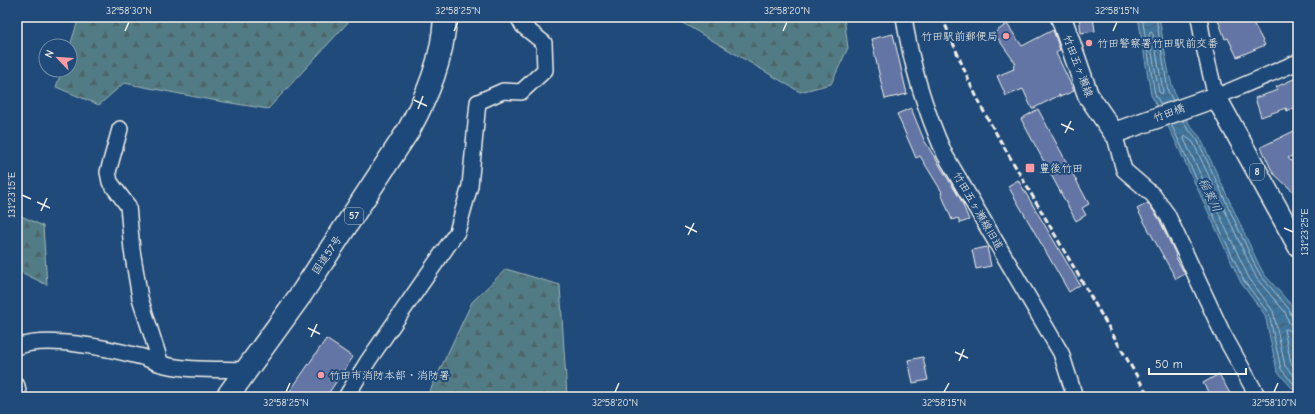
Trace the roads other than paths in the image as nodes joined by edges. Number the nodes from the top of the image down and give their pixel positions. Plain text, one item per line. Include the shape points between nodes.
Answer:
1 (445, 17) edge
2 (518, 17) edge
3 (904, 17) edge
4 (1199, 17) edge
5 (1059, 19) edge
6 (1298, 62) edge
7 (1210, 99) junction
8 (120, 129) dead end
9 (1114, 133) junction
10 (1298, 246) edge
11 (17, 347) edge
12 (161, 364) junction
13 (246, 370) junction
14 (17, 386) edge
15 (19, 397) edge
16 (227, 397) edge
17 (346, 397) edge
18 (1075, 397) edge
19 (1258, 397) edge

1 - 13 highway, 国道57号 / 57 via 445,30 436,72 408,131 302,293
2 - 17 street via 523,26 544,43 544,70 521,92 503,91 478,102 470,186 457,232
3 - 18 street, 竹田五ヶ瀬線旧道 via 913,70 945,155 1061,353
4 - 7 street
5 - 9 main road, 竹田五ヶ瀬線 via 1088,96
6 - 7 street
7 - 9 main road, 竹田橋
7 - 10 main road, 8
8 - 12 street via 108,172 110,182 128,206 140,298
9 - 19 street via 1124,170 1153,194 1166,214 1222,332
11 - 12 street via 26,343 51,341 138,356
12 - 13 street via 181,368
13 - 16 highway, 国道57号 / 57
14 - 15 street

